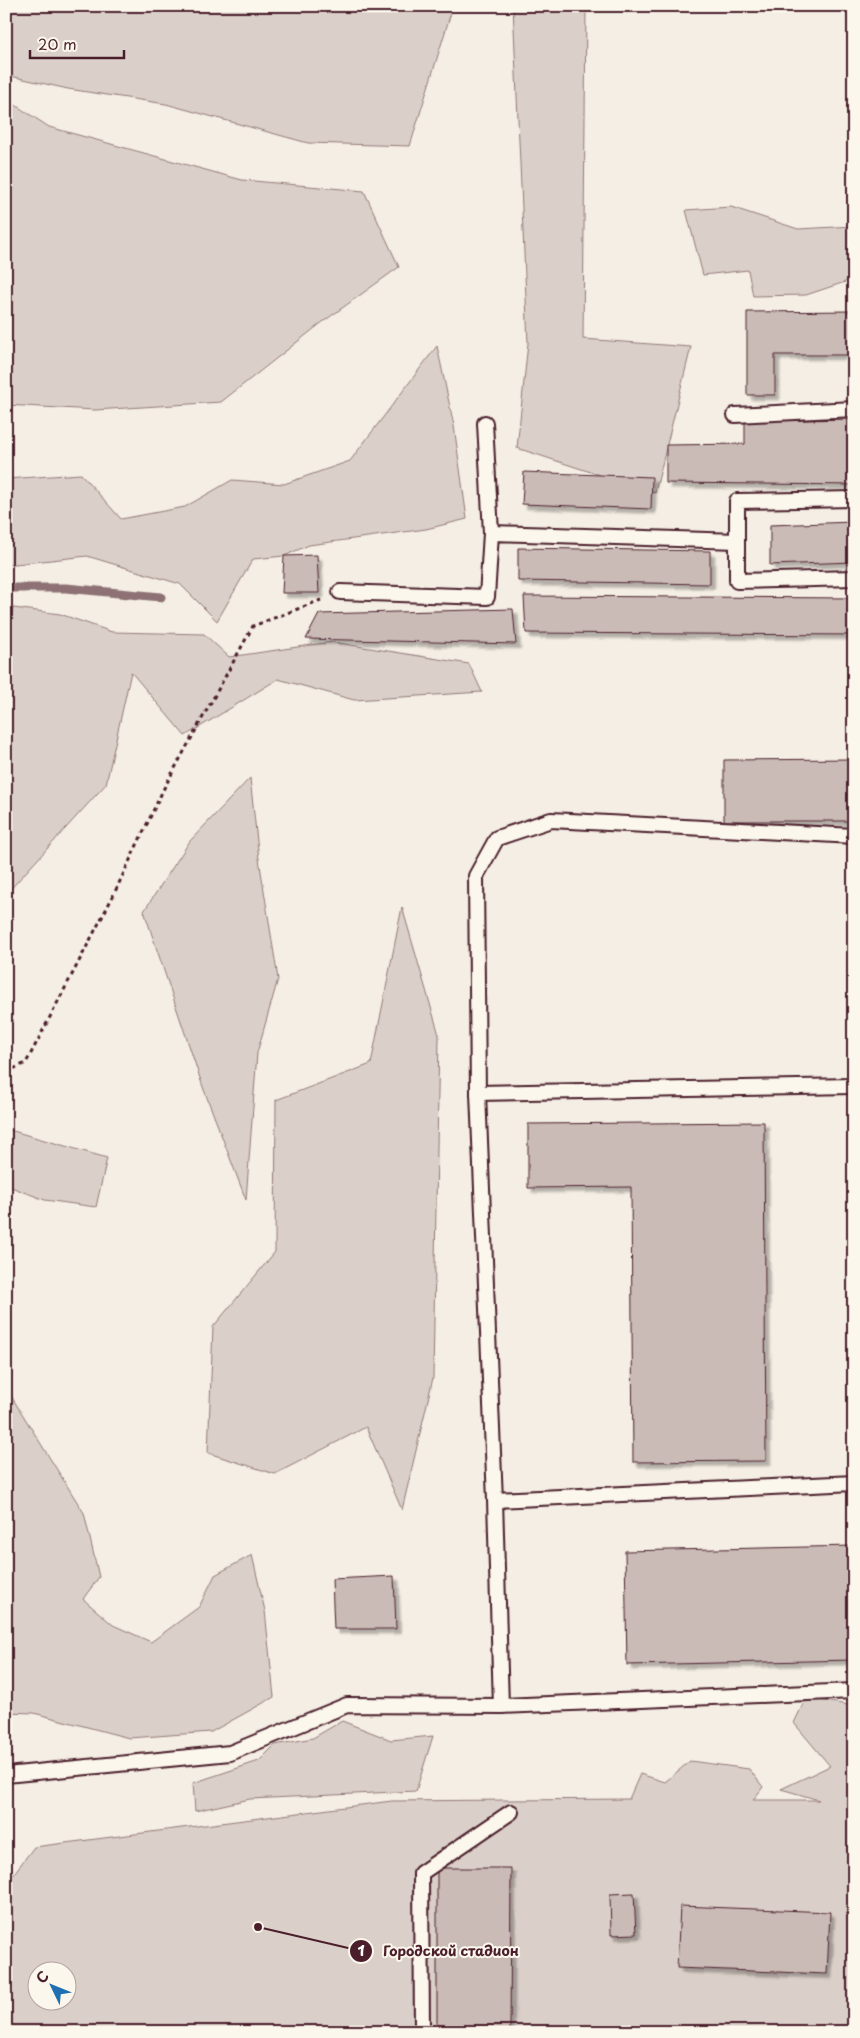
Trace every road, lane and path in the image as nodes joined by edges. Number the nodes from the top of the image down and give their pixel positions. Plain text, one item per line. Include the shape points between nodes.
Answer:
1 (854, 409) edge
2 (734, 415) dead end
3 (485, 423) dead end
4 (854, 500) edge
5 (491, 532) junction
6 (737, 541) junction
7 (854, 578) edge
8 (340, 592) joint
9 (854, 836) edge
10 (6, 1072) edge
11 (854, 1086) edge
12 (478, 1093) junction
13 (854, 1483) edge
14 (495, 1500) junction
15 (854, 1691) edge
16 (501, 1706) junction
17 (6, 1775) edge
18 (512, 1812) dead end
19 (422, 2032) edge

1 - 2 lane
3 - 5 lane
4 - 6 lane via 737,501
5 - 6 lane
5 - 8 lane via 487,597
6 - 7 lane via 737,581
8 - 10 path via 253,626 164,788 112,898 26,1063
9 - 12 lane via 551,820 497,838 476,876
11 - 12 lane
12 - 14 lane
13 - 14 lane
14 - 16 lane
15 - 16 lane
16 - 17 lane via 347,1705 230,1752
18 - 19 lane via 421,1873

